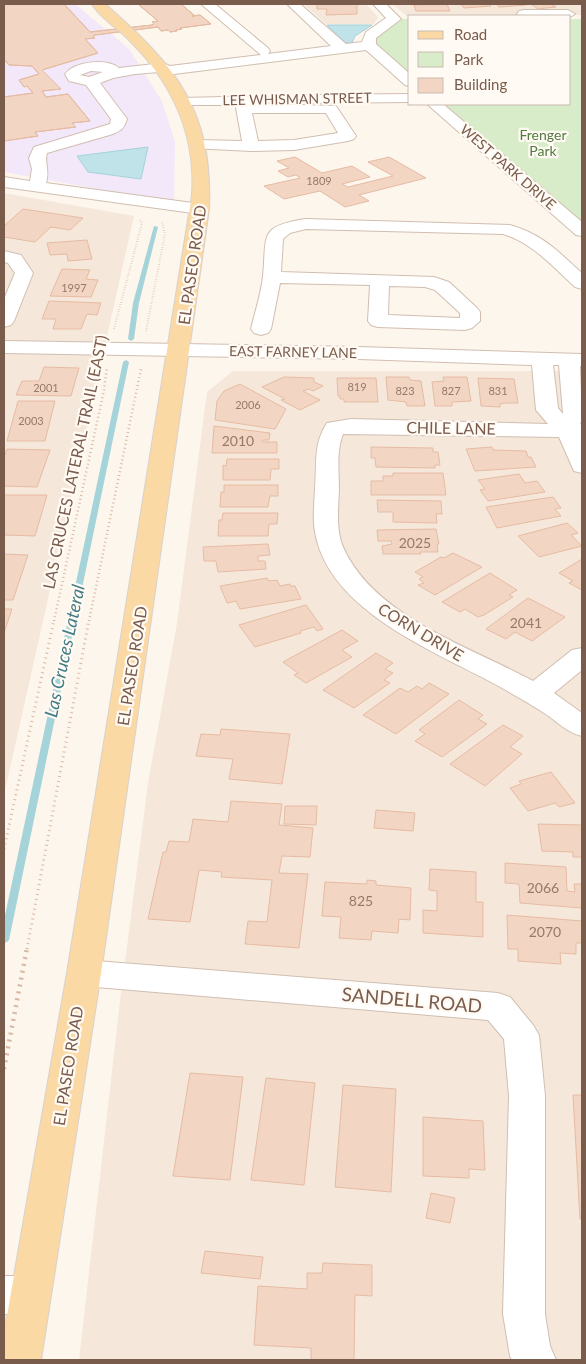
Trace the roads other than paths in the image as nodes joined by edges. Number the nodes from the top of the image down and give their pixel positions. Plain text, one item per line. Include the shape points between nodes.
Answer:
1 (98, 4) edge
2 (207, 4) edge
3 (293, 4) edge
4 (378, 4) edge
5 (524, 13) edge
6 (570, 15) edge
7 (394, 19) junction
8 (408, 19) edge
9 (338, 45) junction
10 (369, 45) junction
11 (264, 51) junction
12 (163, 67) junction
13 (122, 71) junction
14 (408, 80) edge
15 (91, 82) junction
16 (408, 98) edge
17 (185, 101) junction
18 (298, 105) junction
19 (435, 105) edge
20 (301, 144) junction
21 (197, 145) junction
22 (251, 146) junction
23 (4, 182) edge
24 (37, 186) junction
25 (200, 209) junction
26 (582, 231) edge
27 (4, 256) edge
28 (272, 277) junction
29 (380, 280) junction
30 (582, 283) edge
31 (4, 321) edge
32 (261, 329) dead end
33 (416, 338) junction
34 (4, 347) edge
35 (180, 349) junction
36 (542, 359) junction
37 (576, 360) edge
38 (335, 428) joint
39 (575, 431) edge
40 (582, 466) edge
41 (582, 656) edge
42 (535, 694) junction
43 (582, 727) edge
44 (84, 973) junction
45 (17, 1295) edge
46 (20, 1360) edge
47 (535, 1360) edge

1 - 12 main road, EL PASEO ROAD
2 - 11 street
3 - 9 street
4 - 7 street
5 - 6 street
7 - 8 street
7 - 10 street via 371,35
9 - 10 street
9 - 11 street
9 - 12 street
10 - 14 street
11 - 12 street
12 - 13 street
12 - 17 main road, EL PASEO ROAD
13 - 15 street
13 - 15 street via 97,67 76,70 72,74 74,78
15 - 24 street via 119,119 117,126 40,150 37,158 41,175
16 - 18 street, LEE WHISMAN STREET
17 - 18 street, LEE WHISMAN STREET
17 - 21 main road, EL PASEO ROAD
18 - 20 street
18 - 20 street via 331,109 348,136
18 - 22 street via 244,108
19 - 26 street, WEST PARK DRIVE
20 - 22 street
21 - 22 street
21 - 25 main road, EL PASEO ROAD via 202,180
23 - 24 street
24 - 25 street
25 - 35 main road, EL PASEO ROAD
27 - 31 street via 15,258 24,273
28 - 29 street
28 - 30 street via 274,235 280,228 306,224 504,230 536,242
28 - 32 street
29 - 33 street via 378,321
29 - 33 street via 427,281 442,286 472,315 465,324
33 - 35 street, EAST FARNEY LANE
33 - 36 street, EAST FARNEY LANE
34 - 35 street, EAST FARNEY LANE
35 - 44 main road, EL PASEO ROAD
36 - 37 street, EAST FARNEY LANE
36 - 39 street via 547,410
37 - 39 street
38 - 39 street, CHILE LANE
38 - 42 street, CORN DRIVE via 328,442 326,519 331,546 343,570 375,605 405,625
39 - 40 street
41 - 42 street
42 - 43 street, CORN DRIVE
44 - 45 main road, EL PASEO ROAD
44 - 47 street, SANDELL ROAD via 498,1007 521,1034 527,1096 524,1314 531,1356
45 - 46 main road, EL PASEO ROAD

